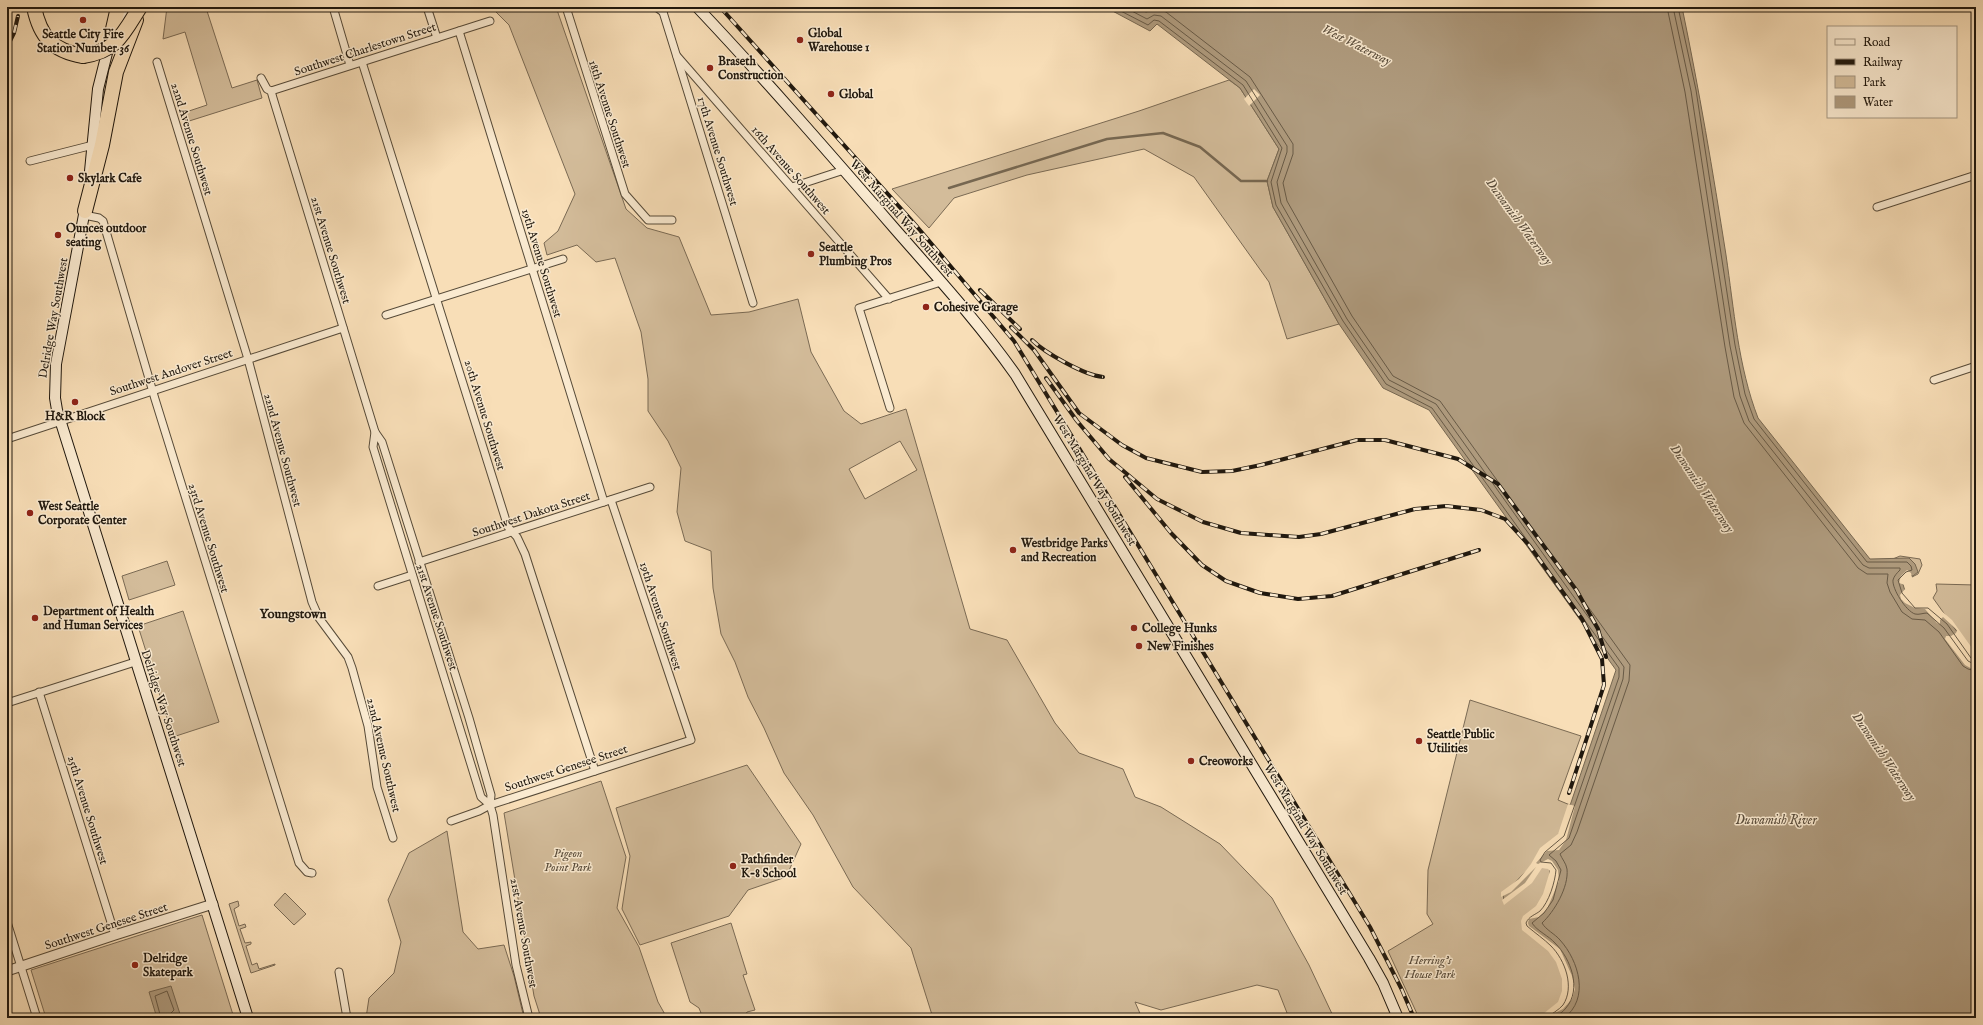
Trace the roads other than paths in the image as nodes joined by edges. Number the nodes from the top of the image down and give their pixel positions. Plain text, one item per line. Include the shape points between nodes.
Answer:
1 (34, 7) edge
2 (118, 7) edge
3 (125, 7) edge
4 (142, 7) edge
5 (333, 7) edge
6 (427, 7) edge
7 (566, 7) edge
8 (656, 7) edge
9 (697, 7) edge
10 (666, 10) edge
11 (490, 21) dead end
12 (113, 29) junction
13 (459, 31) junction
14 (437, 38) junction
15 (677, 56) junction
16 (157, 62) dead end
17 (362, 62) junction
18 (350, 65) junction
19 (261, 78) dead end
20 (271, 91) junction
21 (93, 145) junction
22 (30, 161) dead end
23 (844, 170) junction
24 (1976, 175) edge
25 (792, 187) junction
26 (1877, 208) dead end
27 (85, 213) junction
28 (672, 220) dead end
29 (563, 259) dead end
30 (533, 269) junction
31 (941, 282) junction
32 (438, 299) junction
33 (889, 299) junction
34 (753, 303) dead end
35 (386, 315) dead end
36 (343, 328) junction
37 (248, 359) junction
38 (1976, 366) edge
39 (1934, 380) dead end
40 (153, 390) junction
41 (890, 408) dead end
42 (60, 421) junction
43 (375, 432) junction
44 (7, 439) edge
45 (650, 487) dead end
46 (608, 501) junction
47 (512, 532) junction
48 (420, 562) junction
49 (412, 575) junction
50 (378, 586) dead end
51 (135, 662) junction
52 (39, 692) junction
53 (7, 703) edge
54 (691, 740) joint
55 (595, 771) junction
56 (490, 805) junction
57 (451, 821) dead end
58 (393, 838) dead end
59 (312, 873) dead end
60 (213, 904) junction
61 (7, 922) edge
62 (115, 935) junction
63 (21, 966) junction
64 (7, 971) edge
65 (339, 972) dead end
66 (37, 1018) edge
67 (248, 1018) edge
68 (347, 1018) edge
69 (529, 1018) edge
70 (1398, 1018) edge

1 - 4 highway, bridge via 36,17 55,47 83,56 96,54 115,43 124,35
2 - 12 highway
3 - 12 main road, Delridge Way Southwest
4 - 27 highway via 116,72 102,145
5 - 18 street
6 - 14 street
7 - 28 street, 18th Avenue Southwest via 625,194 648,220
8 - 10 street
9 - 23 main road, West Marginal Way Southwest
10 - 15 street, 17th Avenue Southwest
11 - 13 street, Southwest Charlestown Street
12 - 21 main road, Delridge Way Southwest via 98,89
13 - 14 street, Southwest Charlestown Street
13 - 30 street, 19th Avenue Southwest
14 - 17 street, Southwest Charlestown Street
15 - 25 street, 16th Avenue Southwest
15 - 34 street, 17th Avenue Southwest
16 - 37 street, 22nd Avenue Southwest
17 - 18 street, Southwest Charlestown Street
17 - 32 street, 20th Avenue Southwest
18 - 20 street, Southwest Charlestown Street
19 - 20 street, 21st Avenue Southwest
20 - 36 street, 21st Avenue Southwest
21 - 22 street
21 - 27 main road, Delridge Way Southwest
23 - 25 street
23 - 31 main road, West Marginal Way Southwest
24 - 26 street
25 - 33 street, 16th Avenue Southwest
27 - 40 street, 23rd Avenue Southwest via 101,219 104,225
27 - 42 main road, Delridge Way Southwest via 56,364 55,398
29 - 30 street
30 - 32 street
30 - 46 street, 19th Avenue Southwest
31 - 33 street
31 - 70 main road, West Marginal Way Southwest via 992,342 1020,381 1368,956
32 - 35 street
32 - 47 street, 20th Avenue Southwest via 508,527
33 - 41 street via 859,308
36 - 37 street, Southwest Andover Street
36 - 43 street, 21st Avenue Southwest
37 - 40 street, Southwest Andover Street
37 - 58 street, 22nd Avenue Southwest via 312,602 319,618 348,657 352,668 368,726 377,787
38 - 39 street
40 - 42 street, Southwest Andover Street
40 - 59 street, 23rd Avenue Southwest via 299,863 307,872
42 - 44 street, Southwest Andover Street
42 - 51 main road, Delridge Way Southwest
43 - 48 street, 21st Avenue Southwest via 382,442
43 - 49 street, 21st Avenue Southwest via 373,447
45 - 46 street, Southwest Dakota Street
46 - 47 street, Southwest Dakota Street
46 - 54 street, 19th Avenue Southwest
47 - 48 street, Southwest Dakota Street
47 - 55 street, 20th Avenue Southwest via 525,554
48 - 56 street, 21st Avenue Southwest via 469,718 491,795
49 - 50 street
49 - 56 street, 21st Avenue Southwest via 481,797
51 - 52 street
51 - 60 main road, Delridge Way Southwest
52 - 53 street
52 - 62 street, 25th Avenue Southwest
54 - 55 street, Southwest Genesee Street
55 - 56 street, Southwest Genesee Street
56 - 57 street, Southwest Genesee Street via 479,812
56 - 69 street, 21st Avenue Southwest via 516,965
60 - 62 street, Southwest Genesee Street
60 - 67 main road, Delridge Way Southwest
61 - 63 street
62 - 63 street, Southwest Genesee Street
63 - 64 street, Southwest Genesee Street
63 - 66 street
65 - 68 street

